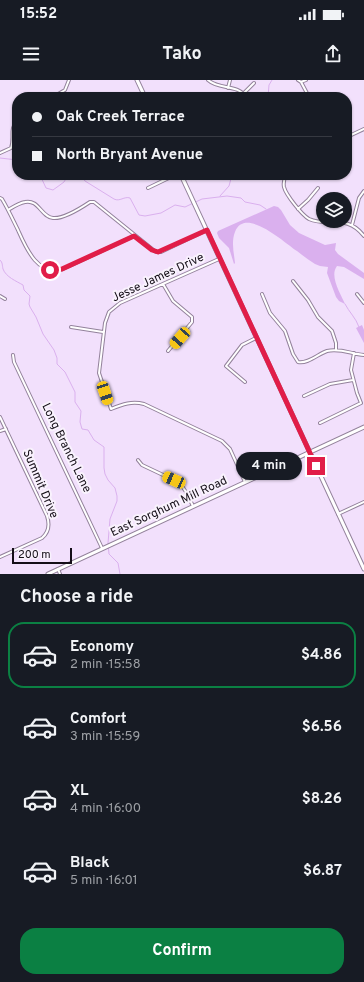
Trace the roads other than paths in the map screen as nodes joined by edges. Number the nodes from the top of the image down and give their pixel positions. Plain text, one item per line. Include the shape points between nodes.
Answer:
1 (68, 80) edge
2 (137, 80) edge
3 (208, 80) edge
4 (230, 80) edge
5 (298, 80) edge
6 (306, 80) edge
7 (301, 82) junction
8 (254, 83) dead end
9 (228, 88) junction
10 (62, 92) edge
11 (143, 92) edge
12 (242, 92) edge
13 (245, 92) edge
14 (306, 92) edge
15 (364, 130) edge
16 (352, 135) edge
17 (12, 144) edge
18 (0, 153) edge
19 (165, 180) edge
20 (184, 180) edge
21 (285, 180) edge
22 (148, 188) dead end
23 (318, 188) dead end
24 (364, 191) edge
25 (360, 196) junction
26 (0, 198) edge
27 (364, 198) edge
28 (298, 209) junction
29 (8, 210) junction
30 (316, 220) edge
31 (352, 225) joint
32 (207, 230) junction
33 (134, 236) junction
34 (364, 236) edge
35 (220, 258) junction
36 (293, 281) dead end
37 (163, 284) junction
38 (262, 294) dead end
39 (357, 294) dead end
40 (0, 296) edge
41 (5, 299) dead end
42 (364, 303) edge
43 (71, 327) dead end
44 (103, 332) junction
45 (257, 338) junction
46 (336, 350) junction
47 (168, 351) dead end
48 (354, 353) junction
49 (13, 355) dead end
50 (364, 355) edge
51 (353, 380) junction
52 (245, 382) dead end
53 (304, 396) dead end
54 (0, 416) edge
55 (320, 423) dead end
56 (364, 427) edge
57 (6, 429) junction
58 (0, 431) edge
59 (310, 452) junction
60 (138, 460) dead end
61 (245, 482) junction
62 (364, 502) edge
63 (193, 506) junction
64 (338, 514) junction
65 (102, 548) junction
66 (0, 557) edge
67 (58, 569) junction
68 (364, 569) edge
69 (48, 574) edge
70 (60, 574) edge

1 - 10 street
2 - 11 street
3 - 9 street
4 - 9 street
5 - 7 street
6 - 7 street
7 - 14 street
8 - 13 street
9 - 12 street
15 - 16 street
17 - 18 street via 11,148
19 - 22 street
20 - 32 street
21 - 28 street via 284,187
23 - 28 street
24 - 25 street
25 - 27 street
25 - 31 street
26 - 29 street
28 - 30 street
29 - 33 street via 30,202 54,218 94,202
29 - 33 street via 31,256 50,270 62,269
31 - 34 street
32 - 33 street via 158,252
32 - 35 street
35 - 37 street, Jesse James Drive
35 - 45 street
36 - 46 street via 318,317 332,331
37 - 44 street, Jesse James Drive via 112,309 107,315
37 - 47 street via 173,301 193,319
38 - 46 street via 270,313 288,335 298,362 326,351
39 - 42 street
40 - 41 street
43 - 44 street
44 - 61 street, Jesse James Drive via 98,373 111,409 133,402 144,404 222,441 228,446
45 - 52 street via 242,345 226,365 227,369
45 - 59 street
46 - 48 street
48 - 50 street
48 - 51 street via 351,370
49 - 65 street, Long Branch Lane via 14,362
51 - 53 street via 330,384
51 - 55 street via 361,403
54 - 57 street, Summit Drive
56 - 59 street, East Sorghum Mill Road
57 - 58 street
57 - 66 street, Summit Drive via 49,524 42,538
59 - 61 street, East Sorghum Mill Road
59 - 64 street
60 - 63 street via 142,465 180,483
61 - 63 street, East Sorghum Mill Road
62 - 64 street
63 - 65 street, East Sorghum Mill Road
64 - 68 street
65 - 67 street, East Sorghum Mill Road
67 - 69 street, East Sorghum Mill Road
67 - 70 street

